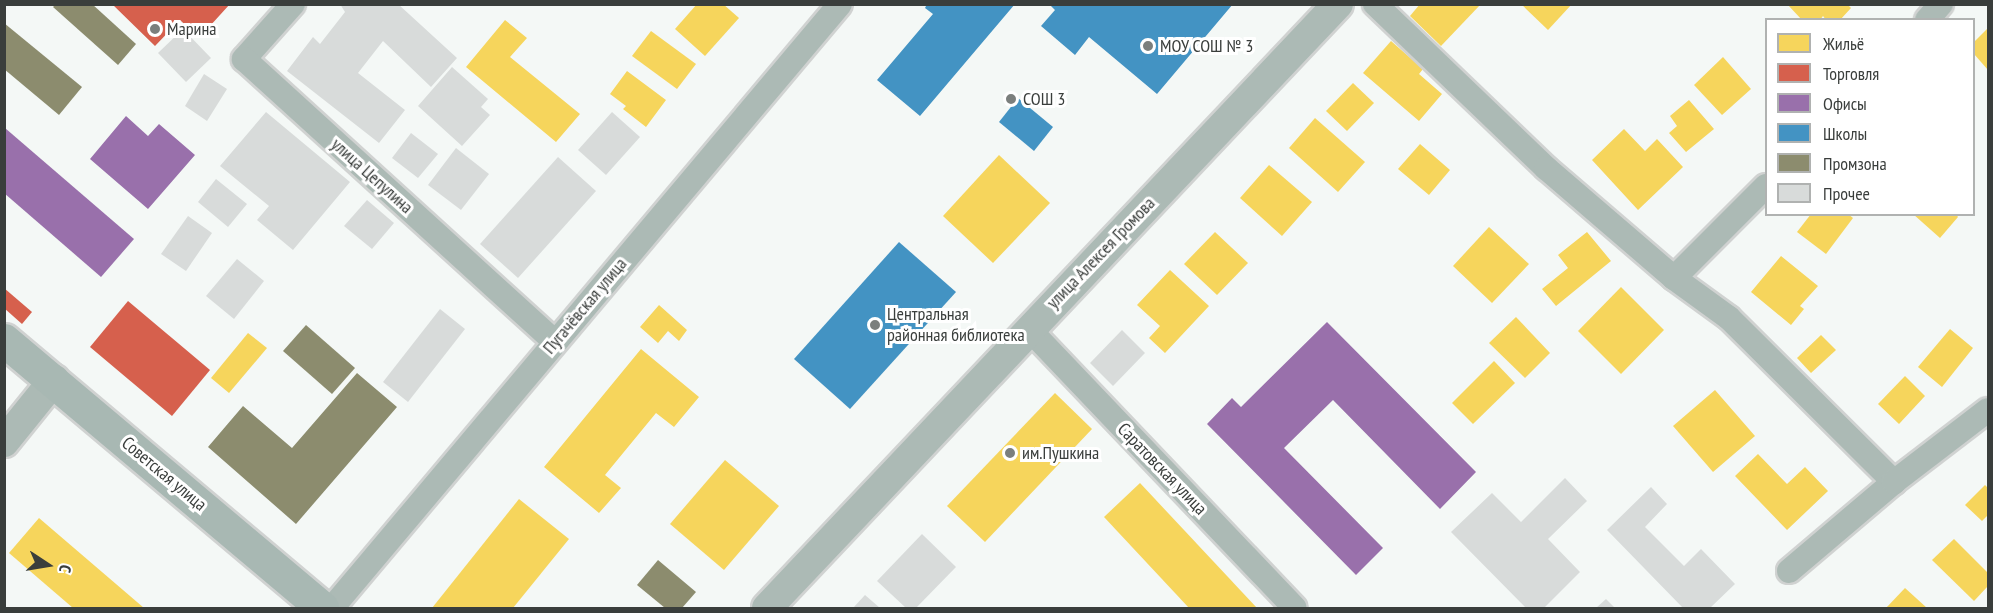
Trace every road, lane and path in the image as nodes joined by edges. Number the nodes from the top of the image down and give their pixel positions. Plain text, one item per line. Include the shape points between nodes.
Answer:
1 (292, 4) edge
2 (840, 4) edge
3 (1338, 4) edge
4 (1375, 4) edge
5 (1941, 4) edge
6 (1929, 18) edge
7 (1765, 188) edge
8 (1674, 278) junction
9 (1029, 329) junction
10 (4, 340) edge
11 (555, 342) junction
12 (54, 380) junction
13 (1989, 410) edge
14 (4, 442) edge
15 (1894, 482) junction
16 (1789, 571) dead end
17 (322, 609) edge
18 (332, 609) edge
19 (767, 609) edge
20 (1295, 609) edge

1 - 11 street, улица Цепулина via 243,59
2 - 11 street, Пугачёвская улица
3 - 9 street, улица Алексея Громова
4 - 8 street via 1546,168
5 - 6 street
7 - 8 street
8 - 15 street via 1729,318
9 - 19 street, улица Алексея Громова
9 - 20 street, Саратовская улица
10 - 12 main road, Советская улица
11 - 18 street, Пугачёвская улица
12 - 14 street
12 - 17 main road, Советская улица
13 - 15 street
15 - 16 street

